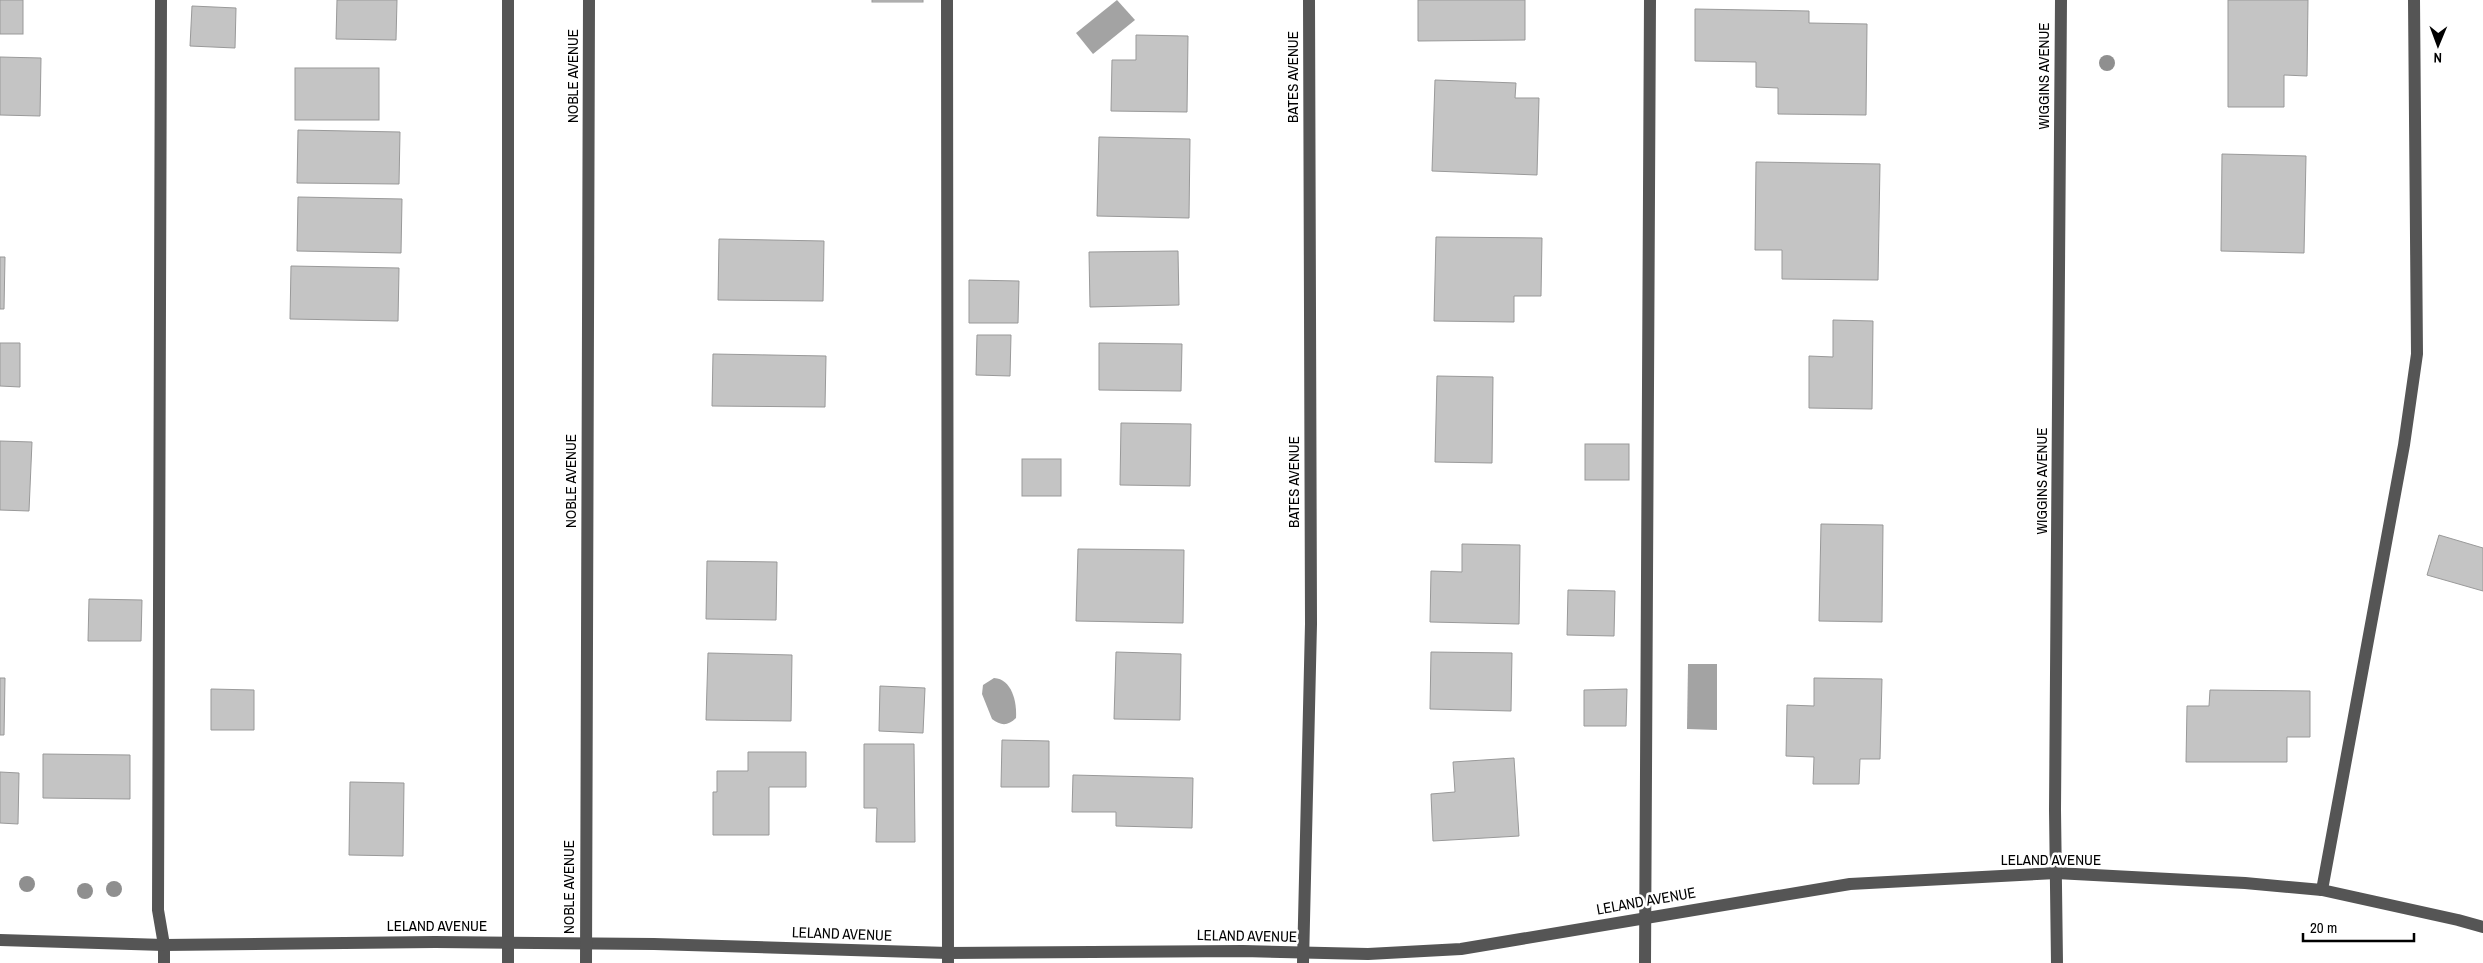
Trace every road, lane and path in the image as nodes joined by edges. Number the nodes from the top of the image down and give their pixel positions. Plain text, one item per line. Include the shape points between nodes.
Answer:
1 (161, 0) edge
2 (508, 0) edge
3 (589, 0) edge
4 (947, 0) edge
5 (1309, 0) edge
6 (1650, 0) edge
7 (2060, 0) edge
8 (2414, 0) edge
9 (2056, 873) junction
10 (2322, 890) junction
11 (1646, 918) junction
12 (2483, 928) edge
13 (0, 940) edge
14 (508, 942) junction
15 (586, 944) junction
16 (164, 945) junction
17 (948, 958) edge
18 (1303, 958) edge
19 (164, 963) edge
20 (508, 963) edge
21 (586, 963) edge
22 (1645, 963) edge
23 (2058, 963) edge

1 - 16 street via 158,910
2 - 14 street
3 - 15 street, NOBLE AVENUE
4 - 17 street
5 - 18 street, BATES AVENUE via 1311,624
6 - 11 street
7 - 9 street, WIGGINS AVENUE
8 - 10 street via 2417,354 2404,445
9 - 10 street, LELAND AVENUE
9 - 11 street, LELAND AVENUE via 1850,884
9 - 23 street, WIGGINS AVENUE
10 - 12 street, LELAND AVENUE
11 - 18 street, LELAND AVENUE via 1461,949
11 - 22 street
13 - 16 street, LELAND AVENUE
14 - 15 street, LELAND AVENUE
14 - 16 street, LELAND AVENUE
14 - 20 street
15 - 17 street, LELAND AVENUE via 654,944
15 - 21 street, NOBLE AVENUE
16 - 19 street
17 - 18 street, LELAND AVENUE via 1243,951

